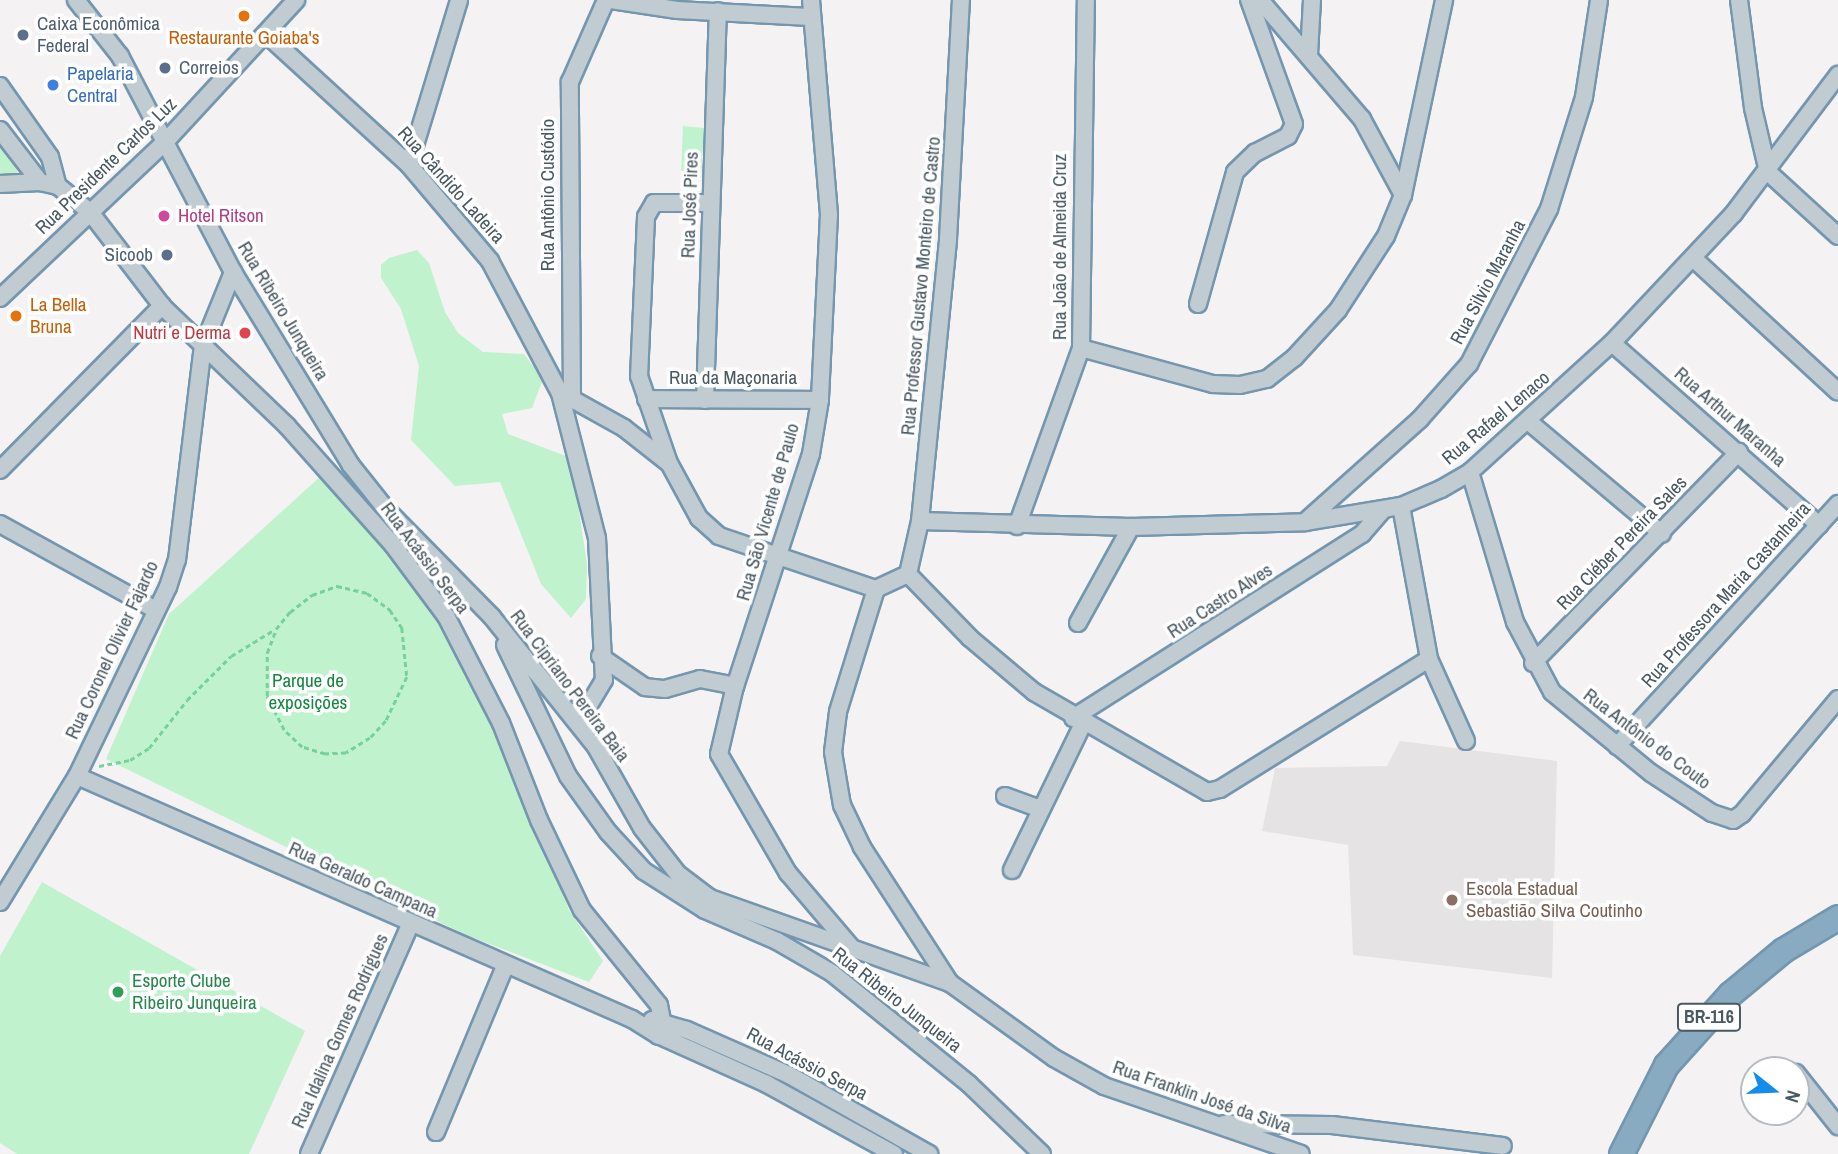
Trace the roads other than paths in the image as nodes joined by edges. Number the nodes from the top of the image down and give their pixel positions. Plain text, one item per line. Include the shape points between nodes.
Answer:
1 (76, 0) edge
2 (296, 0) edge
3 (459, 0) edge
4 (609, 0) edge
5 (961, 0) edge
6 (1086, 0) edge
7 (1249, 0) edge
8 (1260, 0) edge
9 (1312, 0) edge
10 (1444, 0) edge
11 (1599, 0) edge
12 (1739, 0) edge
13 (811, 8) edge
14 (718, 11) junction
15 (266, 34) junction
16 (1309, 55) junction
17 (1837, 81) edge
18 (0, 86) edge
19 (0, 130) edge
20 (166, 141) junction
21 (409, 165) junction
22 (1768, 172) junction
23 (40, 182) junction
24 (0, 184) edge
25 (58, 186) junction
26 (1403, 195) junction
27 (710, 203) junction
28 (90, 212) junction
29 (1838, 236) edge
30 (1693, 258) junction
31 (233, 272) junction
32 (0, 298) edge
33 (1198, 304) dead end
34 (162, 306) junction
35 (1612, 343) junction
36 (203, 346) junction
37 (1081, 348) junction
38 (1838, 392) edge
39 (566, 395) junction
40 (646, 399) junction
41 (705, 400) junction
42 (820, 400) junction
43 (1528, 421) junction
44 (1739, 452) junction
45 (669, 463) junction
46 (0, 470) edge
47 (1470, 472) junction
48 (1838, 504) edge
49 (1401, 506) junction
50 (1383, 510) junction
51 (920, 521) junction
52 (1305, 522) junction
53 (0, 524) edge
54 (1819, 525) junction
55 (1017, 526) junction
56 (1131, 527) junction
57 (1662, 534) junction
58 (778, 555) junction
59 (908, 574) junction
60 (876, 589) junction
61 (156, 610) junction
62 (492, 617) junction
63 (1078, 622) dead end
64 (600, 656) junction
65 (1429, 659) junction
66 (1533, 663) junction
67 (735, 686) junction
68 (1838, 699) edge
69 (571, 715) junction
70 (1078, 721) junction
71 (1466, 741) dead end
72 (1617, 746) junction
73 (77, 776) junction
74 (1005, 796) dead end
75 (1040, 809) junction
76 (1012, 870) dead end
77 (0, 902) edge
78 (707, 904) junction
79 (1838, 917) edge
80 (410, 925) junction
81 (851, 947) junction
82 (505, 966) junction
83 (950, 983) junction
84 (660, 1028) junction
85 (1810, 1091) edge
86 (1213, 1125) junction
87 (1838, 1126) edge
88 (436, 1132) dead end
89 (1503, 1146) dead end
90 (911, 1150) edge
91 (309, 1154) edge
92 (894, 1154) edge
93 (929, 1154) edge
94 (1042, 1154) edge
95 (1301, 1154) edge
96 (1621, 1154) edge

1 - 20 street, Rua Ribeiro Junqueira via 120,56
2 - 15 street, Rua Presidente Carlos Luz
3 - 21 street
4 - 14 street
4 - 39 street, Rua Antônio Custódio via 570,82
5 - 51 street, Rua Professor Gustavo Monteiro de Castro via 948,239
6 - 37 street, Rua João de Almeida Cruz
7 - 33 street via 1294,124 1289,136 1255,153 1235,172
8 - 16 street
9 - 16 street
10 - 26 street
11 - 52 street, Rua Silvio Maranha via 1584,97 1549,209 1469,364 1420,419
12 - 22 street via 1753,108
13 - 14 street
13 - 42 street, Rua São Vicente de Paulo via 829,214
14 - 27 street, Rua José Pires
15 - 20 street, Rua Presidente Carlos Luz
15 - 21 street, Rua Cândido Ladeira
16 - 26 street via 1362,119
17 - 22 street, Rua Rafael Lenaco
18 - 25 street via 50,157
19 - 23 street
20 - 28 street, Rua Presidente Carlos Luz
20 - 31 street, Rua Ribeiro Junqueira
21 - 39 street, Rua Cândido Ladeira via 491,261
22 - 29 street
22 - 30 street, Rua Rafael Lenaco
23 - 24 street
23 - 25 street
25 - 28 street, Rua Acássio Serpa
26 - 37 street via 1368,269 1294,358 1267,379 1213,384
27 - 40 street via 654,203 648,209 639,364
27 - 41 street, Rua José Pires
28 - 32 street, Rua Presidente Carlos Luz
28 - 34 street, Rua Acássio Serpa
30 - 35 street, Rua Rafael Lenaco
30 - 38 street
31 - 36 street, Rua Coronel Olivier Fajardo
31 - 62 street, Rua Ribeiro Junqueira via 350,464 385,508
34 - 36 street, Rua Acássio Serpa
34 - 46 street
35 - 43 street, Rua Rafael Lenaco
35 - 44 street, Rua Arthur Maranha
36 - 61 street, Rua Coronel Olivier Fajardo via 177,560
36 - 84 street, Rua Acássio Serpa via 304,446 393,545 446,616 501,723 539,820 582,910 618,960 648,990
37 - 55 street, Rua João de Almeida Cruz
39 - 45 street via 624,428
39 - 64 street via 597,538
40 - 41 street, Rua da Maçonaria
40 - 45 street
41 - 42 street, Rua da Maçonaria
42 - 58 street, Rua São Vicente de Paulo via 811,454
43 - 47 street, Rua Rafael Lenaco
43 - 57 street
44 - 54 street, Rua Arthur Maranha
44 - 57 street, Rua Cléber Pereira Sales
45 - 58 street via 699,518 719,536
47 - 49 street, Rua Rafael Lenaco
47 - 66 street, Rua Antônio do Couto via 1515,622
48 - 54 street, Rua Professora Maria Castanheira
49 - 50 street, Rua Rafael Lenaco
49 - 65 street
50 - 52 street, Rua Rafael Lenaco
50 - 70 street, Rua Castro Alves via 1362,534
51 - 55 street, Rua Rafael Lenaco
51 - 59 street, Rua Professor Gustavo Monteiro de Castro
52 - 56 street, Rua Rafael Lenaco
53 - 61 street
54 - 72 street, Rua Professora Maria Castanheira
55 - 56 street, Rua Rafael Lenaco
56 - 63 street
57 - 66 street, Rua Cléber Pereira Sales
58 - 60 street
58 - 67 street, Rua São Vicente de Paulo
59 - 60 street
59 - 70 street via 970,638 1034,692
60 - 83 street via 838,712 833,752 842,805 880,878
61 - 73 street, Rua Coronel Olivier Fajardo
62 - 69 street, Rua Cipriano Pereira Baia
62 - 78 street, Rua Cipriano Pereira Baia via 568,776 600,821 644,871
64 - 67 street via 645,687 665,689 700,679
64 - 69 street via 604,680 600,692
65 - 70 street via 1241,777 1206,792
65 - 71 street
66 - 72 street, Rua Antônio do Couto via 1552,692
67 - 81 street, Rua São Vicente de Paulo via 720,745 721,760 788,873
68 - 72 street, Rua Antônio do Couto via 1733,820 1712,813
69 - 78 street, Rua Cipriano Pereira Baia via 596,747 642,828
70 - 75 street
73 - 77 street, Rua Coronel Olivier Fajardo
73 - 80 street, Rua Geraldo Campana
74 - 75 street
75 - 76 street
78 - 81 street
78 - 94 street, Rua Ribeiro Junqueira via 832,974 969,1084
79 - 96 highway, BR-116 via 1783,950 1730,994 1666,1065
80 - 82 street, Rua Geraldo Campana
80 - 91 street, Rua Idalina Gomes Rodrigues
81 - 83 street
82 - 84 street, Rua Geraldo Campana
82 - 88 street
83 - 86 street, Rua Franklin José da Silva via 1054,1058 1104,1086
84 - 90 street, Rua Acássio Serpa via 789,1075
84 - 92 street, Rua Acássio Serpa
85 - 87 street
86 - 89 street via 1332,1125
86 - 95 street, Rua Franklin José da Silva
90 - 93 street, Rua Acássio Serpa

